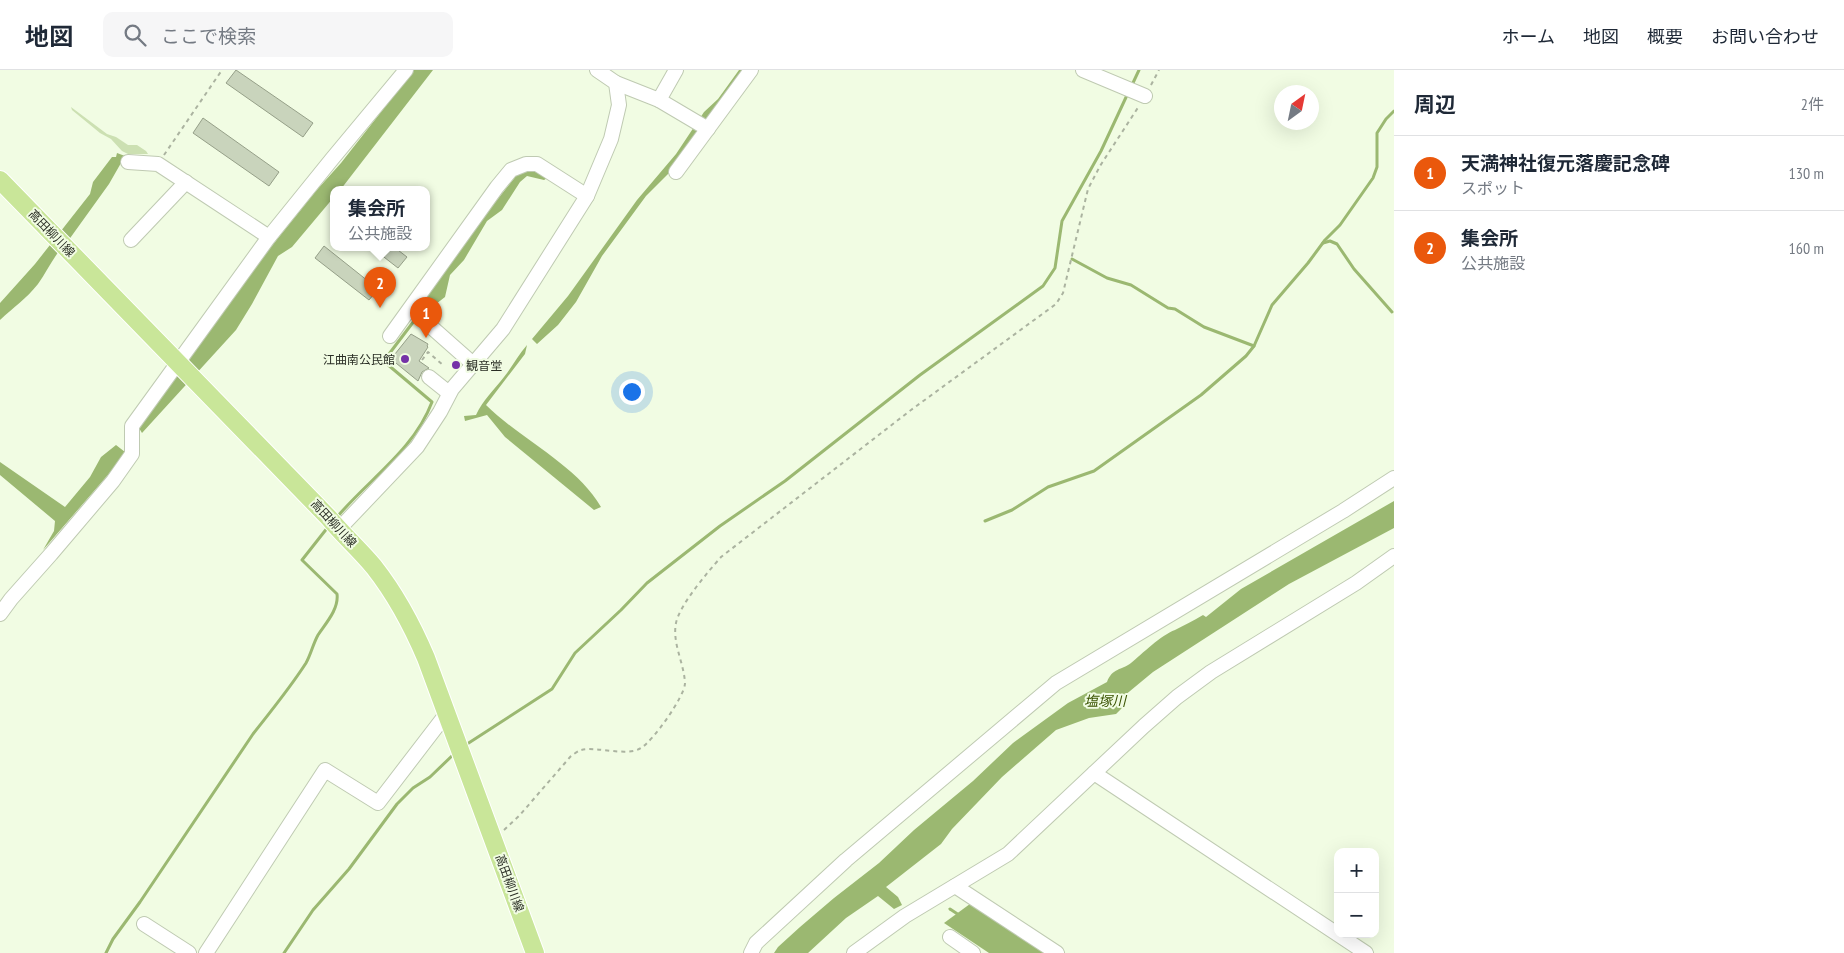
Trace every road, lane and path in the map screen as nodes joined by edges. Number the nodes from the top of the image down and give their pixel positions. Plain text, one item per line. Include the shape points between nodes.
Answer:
1 (222, 70) edge
2 (406, 70) edge
3 (597, 70) edge
4 (676, 70) edge
5 (751, 70) edge
6 (1083, 70) edge
7 (1159, 70) edge
8 (616, 83) junction
9 (1145, 96) junction
10 (660, 100) junction
11 (708, 129) junction
12 (128, 162) dead end
13 (158, 164) junction
14 (676, 172) dead end
15 (0, 180) edge
16 (186, 182) junction
17 (587, 196) junction
18 (270, 237) junction
19 (131, 240) dead end
20 (416, 314) junction
21 (390, 336) dead end
22 (422, 360) dead end
23 (472, 363) junction
24 (444, 366) dead end
25 (183, 368) junction
26 (429, 377) dead end
27 (449, 393) junction
28 (1394, 478) edge
29 (334, 523) junction
30 (1394, 556) edge
31 (0, 614) edge
32 (448, 713) junction
33 (1094, 773) junction
34 (494, 840) junction
35 (956, 886) junction
36 (144, 924) dead end
37 (950, 937) dead end
38 (189, 953) edge
39 (206, 953) edge
40 (535, 953) edge
41 (751, 953) edge
42 (854, 953) edge
43 (973, 953) edge
44 (1057, 953) edge
45 (1366, 953) edge

1 - 13 path
2 - 18 street
3 - 8 street
4 - 10 street
5 - 11 street
6 - 9 street
7 - 9 path
8 - 10 street
8 - 17 street via 619,105 612,139
9 - 34 path via 1088,189 1063,293 1056,304 911,410 721,557 703,578 676,622 684,691 660,729 639,750 581,750 571,756
10 - 11 street
11 - 14 street
12 - 13 street
13 - 16 street
15 - 25 main road, 高田柳川線
16 - 18 street
16 - 19 street
17 - 20 street via 537,164 511,170
17 - 23 street via 503,328
18 - 25 street
20 - 21 street
20 - 23 street
22 - 24 path via 428,352
23 - 27 street
25 - 29 main road, 高田柳川線
25 - 31 street via 132,426 132,454 113,480
26 - 27 street
27 - 29 street via 417,447
28 - 41 street via 1056,682 846,860 756,943
29 - 32 main road, 高田柳川線 via 373,565 404,611
30 - 33 street via 1177,697
32 - 34 main road, 高田柳川線
32 - 39 street via 378,803 325,770
33 - 35 street via 1008,854
33 - 45 street
34 - 40 main road, 高田柳川線
35 - 42 street via 905,916
35 - 44 street
36 - 38 street
37 - 43 street

